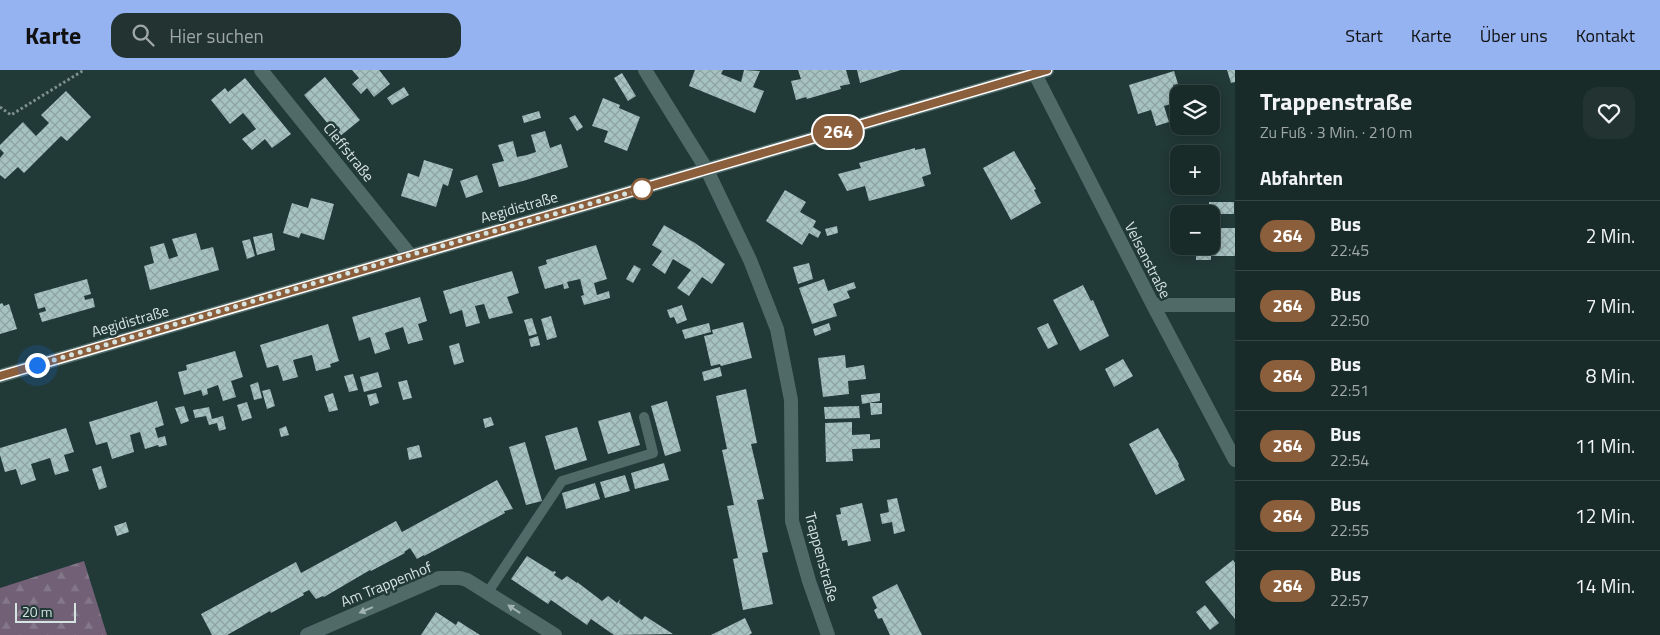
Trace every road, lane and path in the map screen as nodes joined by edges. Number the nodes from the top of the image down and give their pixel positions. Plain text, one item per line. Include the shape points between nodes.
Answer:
1 (84, 70) edge
2 (261, 70) edge
3 (644, 70) edge
4 (1032, 73) edge
5 (0, 107) edge
6 (707, 170) junction
7 (410, 255) junction
8 (1235, 305) edge
9 (1153, 306) junction
10 (0, 376) edge
11 (644, 417) dead end
12 (1235, 460) edge
13 (488, 592) junction
14 (307, 635) edge
15 (555, 635) edge
16 (826, 635) edge

1 - 5 path via 11,115
2 - 7 street, Cleffstraße
3 - 6 street, Trappenstraße
4 - 6 street, Aegidistraße
4 - 9 street, Velsenstraße
6 - 7 street, Aegidistraße
6 - 16 street, Trappenstraße via 750,260 778,329 791,400 792,521
7 - 10 street, Aegidistraße
8 - 9 street
9 - 12 street, Velsenstraße
11 - 13 lane via 653,453 562,481
13 -> 14 street, Am Trappenhof via 467,580 440,578
15 -> 13 street, Am Trappenhof

